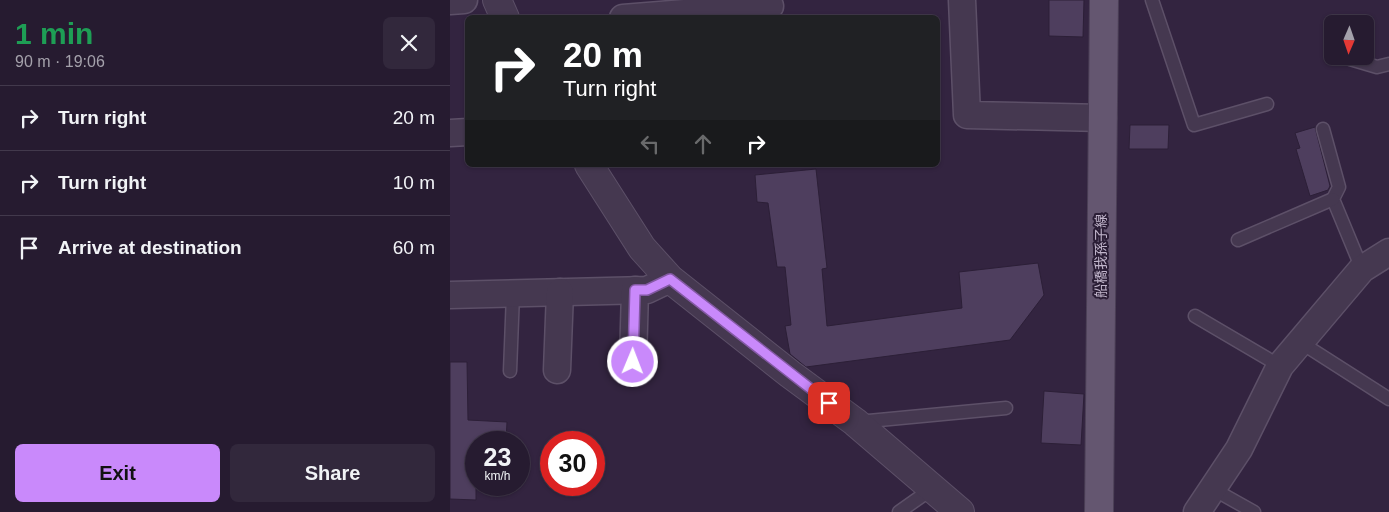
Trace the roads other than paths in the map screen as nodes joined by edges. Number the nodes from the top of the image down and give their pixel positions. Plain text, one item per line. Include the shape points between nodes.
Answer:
1 (464, 0) edge
2 (497, 0) edge
3 (962, 0) edge
4 (1104, 0) edge
5 (1152, 0) edge
6 (450, 1) edge
7 (770, 6) dead end
8 (504, 15) edge
9 (660, 15) edge
10 (1389, 64) edge
11 (1368, 65) edge
12 (1267, 104) dead end
13 (1103, 118) junction
14 (1323, 129) dead end
15 (465, 132) edge
16 (450, 133) edge
17 (590, 167) edge
18 (1333, 199) junction
19 (1238, 240) dead end
20 (1389, 252) edge
21 (1362, 269) junction
22 (670, 279) junction
23 (635, 290) junction
24 (560, 292) junction
25 (450, 294) edge
26 (513, 294) junction
27 (1195, 316) dead end
28 (1300, 342) junction
29 (633, 362) dead end
30 (1280, 366) junction
31 (557, 370) dead end
32 (510, 371) dead end
33 (1389, 399) edge
34 (1006, 408) dead end
35 (855, 422) junction
36 (933, 488) junction
37 (1213, 489) junction
38 (899, 512) edge
39 (960, 512) edge
40 (1099, 512) edge
41 (1197, 512) edge
42 (1254, 512) edge

1 - 6 street
2 - 8 street
3 - 13 street via 967,115
4 - 13 main road, 船橋我孫子線
5 - 12 lane via 1194,125
7 - 9 street
10 - 11 lane via 1377,68
13 - 40 main road, 船橋我孫子線
14 - 18 lane via 1339,186
15 - 16 street
17 - 22 street via 642,248
18 - 19 lane
18 - 21 lane
20 - 21 street
21 - 28 street
22 - 23 street via 647,290
22 - 35 street
23 - 24 street
23 - 29 street
24 - 26 street
24 - 31 street
25 - 26 street
26 - 32 lane
27 - 30 lane
28 - 30 street
28 - 33 lane
30 - 37 street via 1239,449
34 - 35 lane
35 - 36 street
36 - 38 lane
36 - 39 street
37 - 41 street
37 - 42 lane

